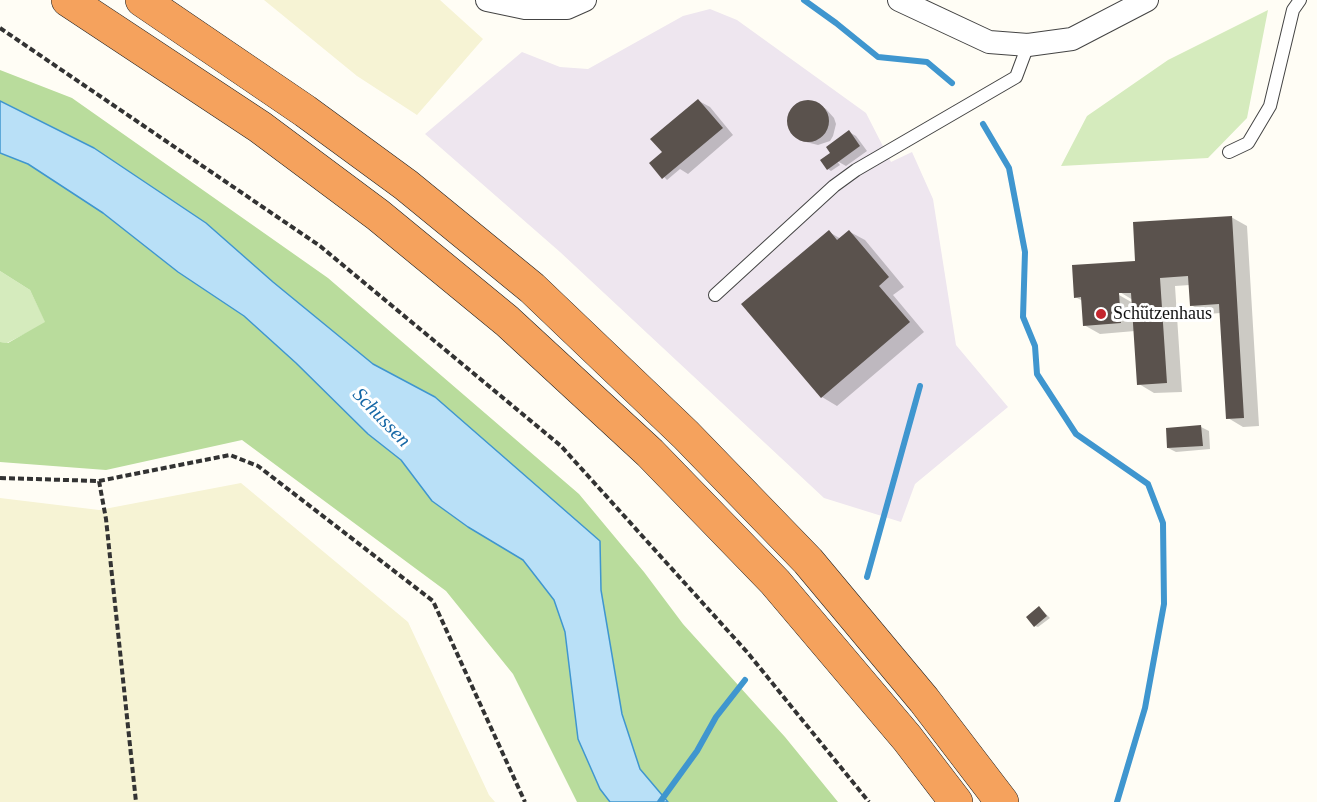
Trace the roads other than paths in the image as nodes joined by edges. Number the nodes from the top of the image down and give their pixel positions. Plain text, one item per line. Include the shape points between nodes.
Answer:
1 (68, 0) edge
2 (142, 0) edge
3 (487, 0) edge
4 (585, 0) edge
5 (899, 0) edge
6 (1147, 0) edge
7 (1300, 0) edge
8 (1028, 45) junction
9 (1229, 152) dead end
10 (716, 295) dead end
11 (956, 802) edge
12 (1002, 802) edge

1 - 11 highway via 269,134 378,215 507,321 650,453 775,582
2 - 12 highway via 406,185 532,288 686,435 808,561 924,700
3 - 4 street via 525,8 567,8
5 - 8 street via 989,42
6 - 8 street via 1072,39
7 - 9 lane via 1293,10 1270,106 1248,143
8 - 10 lane via 1016,77 856,170

